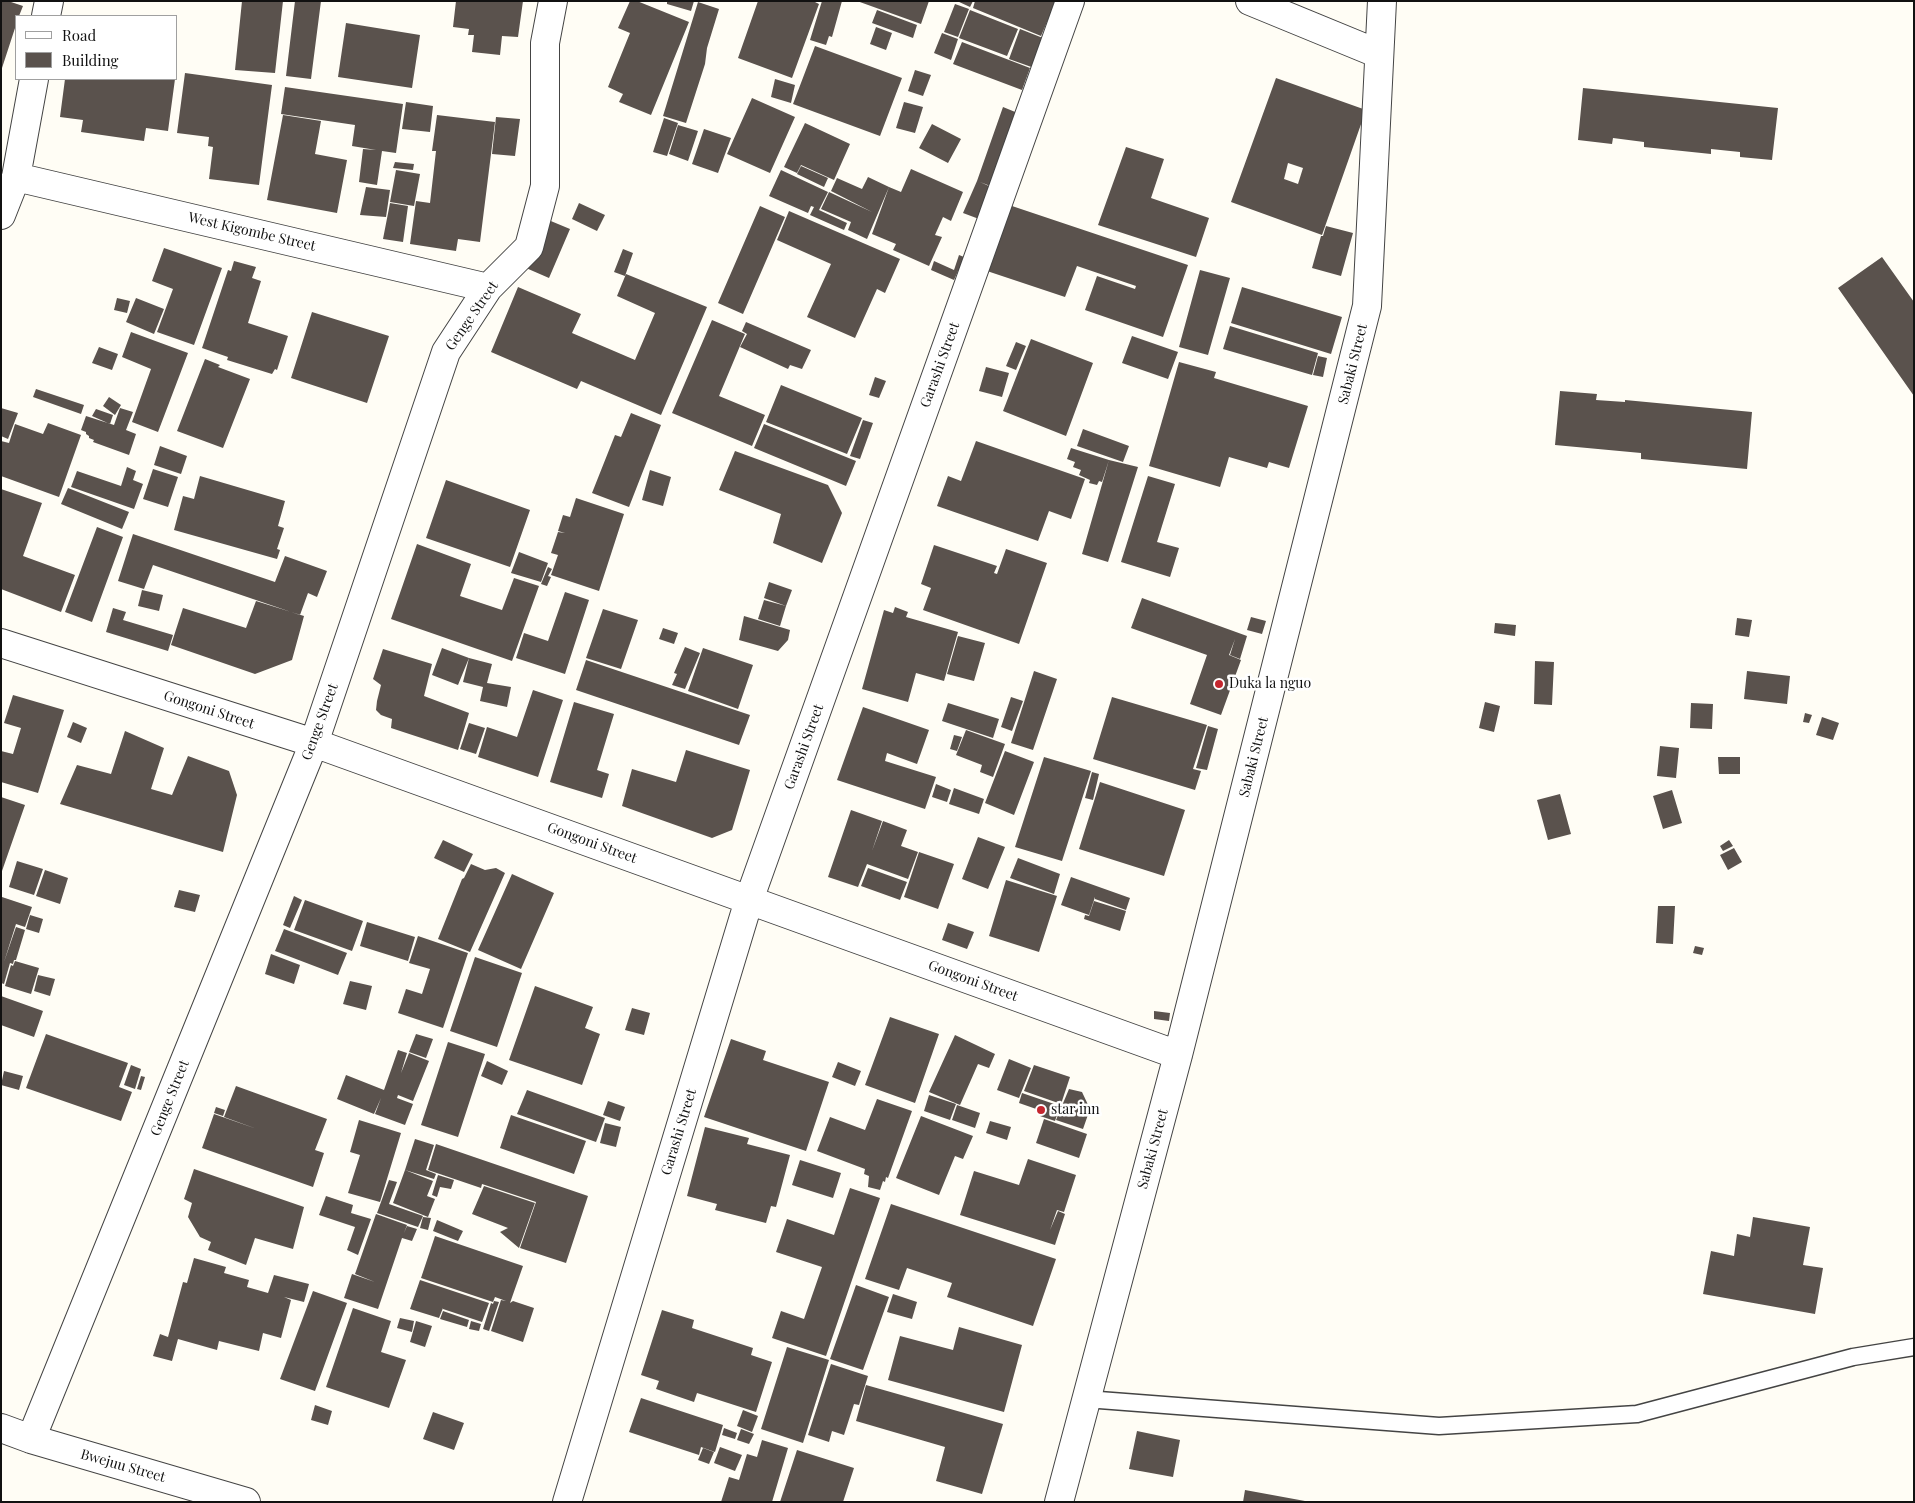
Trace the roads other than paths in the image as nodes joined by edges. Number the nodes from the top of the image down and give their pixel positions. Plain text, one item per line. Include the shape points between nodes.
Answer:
1 (49, 1) edge
2 (553, 1) edge
3 (1070, 1) edge
4 (1250, 1) edge
5 (1382, 1) edge
6 (46, 15) edge
7 (1379, 54) junction
8 (34, 80) edge
9 (16, 176) junction
10 (1, 215) edge
11 (488, 288) junction
12 (1, 643) edge
13 (314, 743) junction
14 (749, 900) junction
15 (1178, 1055) junction
16 (1914, 1347) edge
17 (1086, 1399) junction
18 (1, 1428) edge
19 (31, 1439) junction
20 (246, 1502) edge
21 (567, 1502) edge
22 (1059, 1502) edge

1 - 6 street
2 - 11 street, Genge Street via 545,43 545,186 529,247
3 - 14 street, Garashi Street
4 - 7 street
5 - 7 street, Sabaki Street
7 - 15 street, Sabaki Street via 1368,306
8 - 9 street
9 - 10 street
9 - 11 street, West Kigombe Street
11 - 13 street, Genge Street via 446,352
12 - 13 street, Gongoni Street
13 - 14 street, Gongoni Street
13 - 19 street, Genge Street
14 - 15 street, Gongoni Street
14 - 21 street, Garashi Street
15 - 17 street, Sabaki Street
16 - 17 lane via 1853,1357 1636,1414 1439,1426
17 - 22 street, Sabaki Street
18 - 19 street, Bwejuu Street
19 - 20 street, Bwejuu Street

